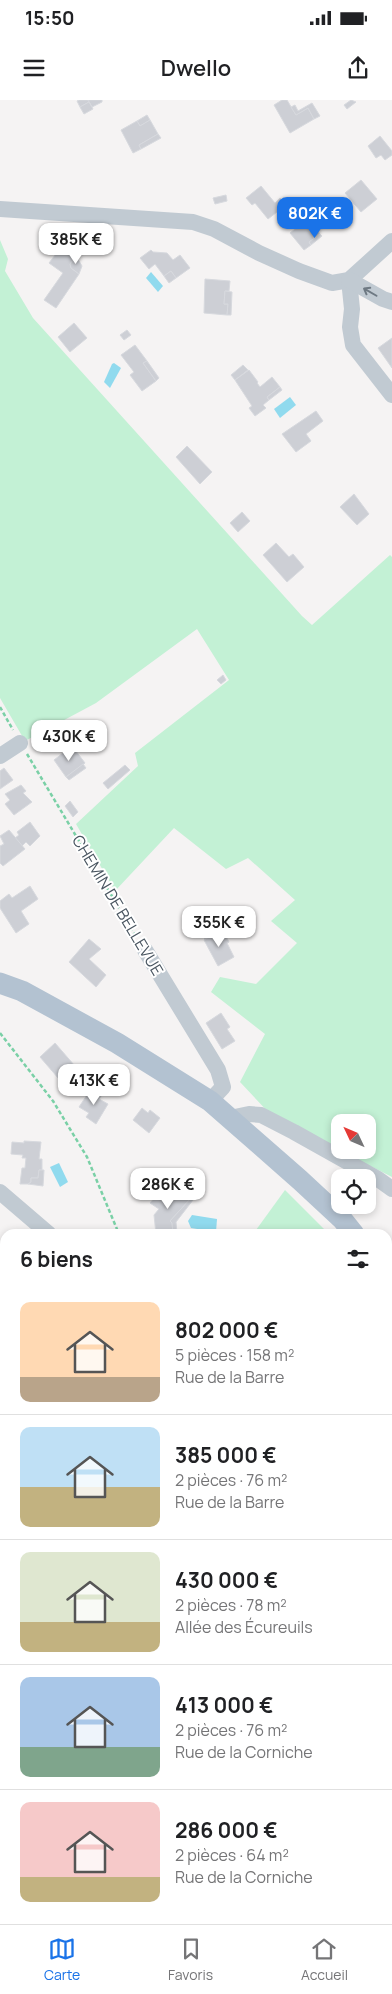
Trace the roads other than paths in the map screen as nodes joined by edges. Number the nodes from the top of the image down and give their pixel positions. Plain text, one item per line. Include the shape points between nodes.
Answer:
1 (0, 209) edge
2 (392, 241) edge
3 (349, 280) junction
4 (392, 302) edge
5 (392, 395) edge
6 (20, 743) road end
7 (0, 756) edge
8 (145, 950) road end
9 (0, 983) edge
10 (210, 1101) junction
11 (230, 1118) junction
12 (392, 1189) edge
13 (0, 1192) edge
14 (43, 1229) edge
15 (350, 1229) edge

1 - 3 street via 194,222 299,271 332,283
2 - 3 street
4 -> 3 street
3 - 5 street via 353,345
6 - 7 street
8 - 10 street, CHEMIN DE BELLEVUE via 218,1070 223,1087
9 - 10 main road via 22,991 117,1043
10 - 11 main road
11 - 12 street via 261,1115
11 - 15 main road
13 - 14 street

